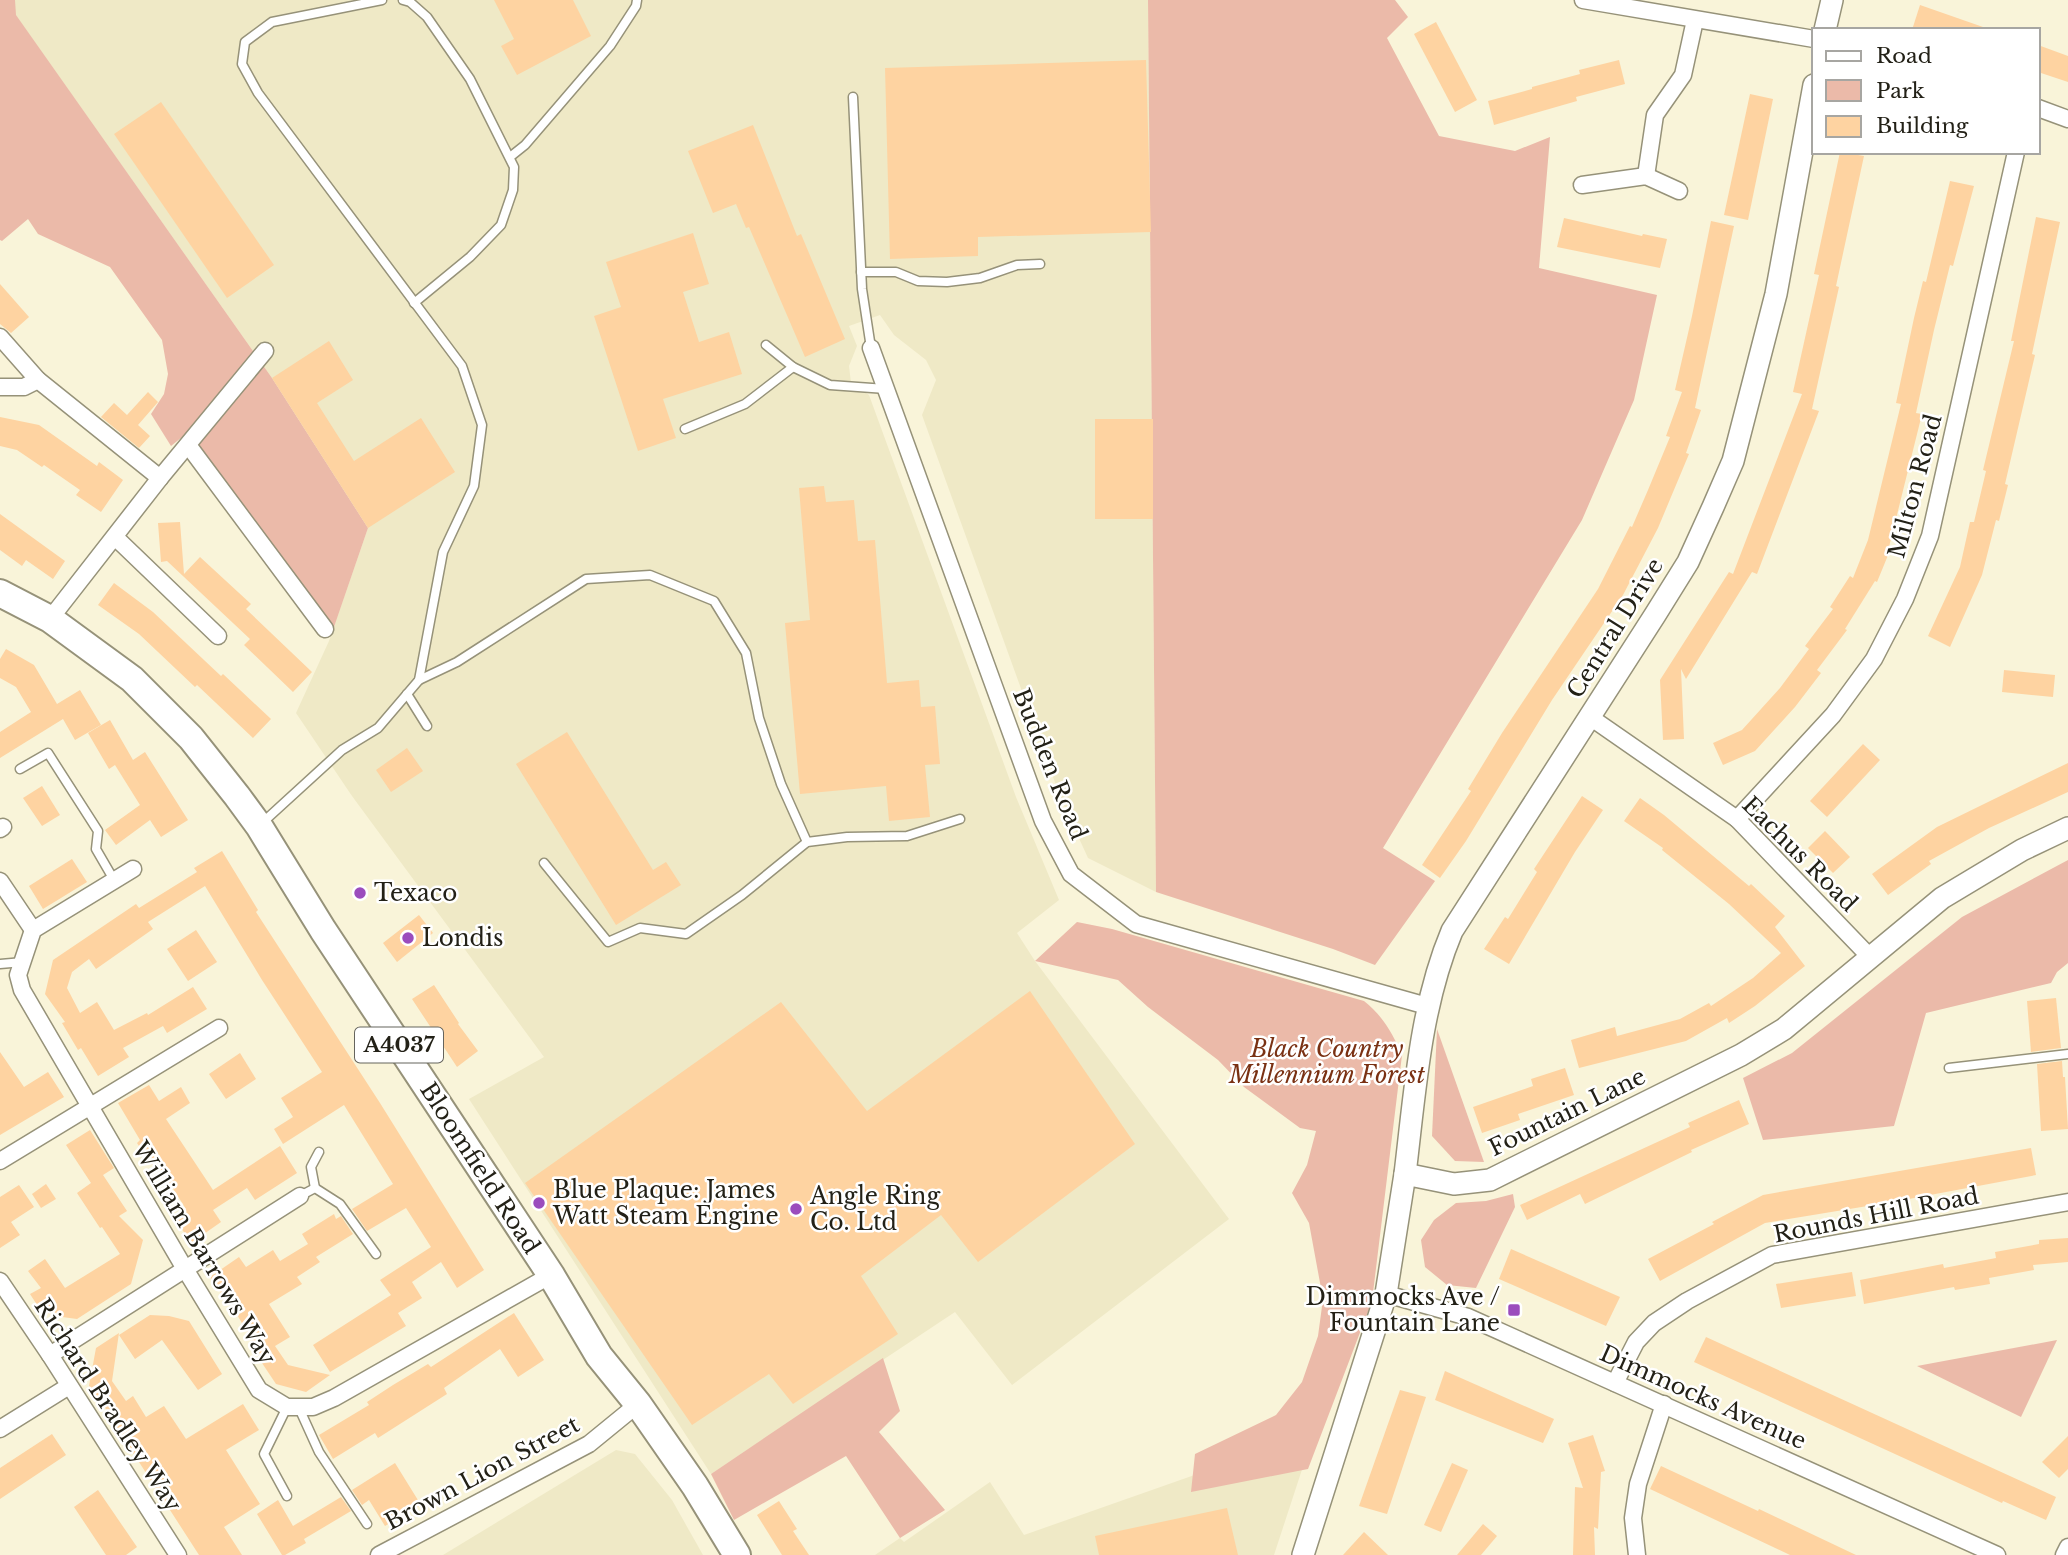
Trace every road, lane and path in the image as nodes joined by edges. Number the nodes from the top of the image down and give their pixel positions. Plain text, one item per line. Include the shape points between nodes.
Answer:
1 (382, 0) edge
2 (403, 0) edge
3 (637, 0) edge
4 (1583, 0) edge
5 (1832, 0) edge
6 (1695, 20) junction
7 (1825, 28) edge
8 (1812, 39) edge
9 (1812, 96) edge
10 (853, 97) dead end
11 (2040, 109) edge
12 (2068, 119) edge
13 (2016, 154) edge
14 (510, 157) junction
15 (1646, 176) junction
16 (1582, 185) dead end
17 (1679, 191) dead end
18 (1040, 264) dead end
19 (862, 272) junction
20 (414, 303) junction
21 (0, 337) edge
22 (766, 345) dead end
23 (871, 348) joint
24 (265, 351) dead end
25 (793, 367) junction
26 (38, 380) junction
27 (0, 387) edge
28 (886, 389) junction
29 (685, 429) dead end
30 (188, 445) junction
31 (160, 478) junction
32 (115, 537) junction
33 (0, 593) edge
34 (50, 619) junction
35 (325, 629) dead end
36 (218, 636) dead end
37 (419, 680) junction
38 (407, 694) junction
39 (1590, 717) junction
40 (427, 726) dead end
41 (20, 769) dead end
42 (1737, 818) junction
43 (960, 819) dead end
44 (259, 826) junction
45 (2068, 828) edge
46 (807, 842) junction
47 (544, 863) dead end
48 (133, 869) dead end
49 (114, 880) junction
50 (0, 881) edge
51 (33, 930) junction
52 (1870, 957) junction
53 (23, 961) junction
54 (0, 964) edge
55 (1427, 1006) junction
56 (219, 1028) dead end
57 (2068, 1054) edge
58 (1949, 1068) dead end
59 (91, 1107) junction
60 (319, 1152) dead end
61 (0, 1161) edge
62 (1405, 1174) junction
63 (315, 1188) junction
64 (300, 1196) joint
65 (2068, 1202) edge
66 (376, 1254) dead end
67 (185, 1269) junction
68 (551, 1275) junction
69 (0, 1281) edge
70 (1386, 1293) junction
71 (50, 1355) junction
72 (1615, 1383) junction
73 (69, 1385) junction
74 (638, 1404) junction
75 (1664, 1404) junction
76 (293, 1408) junction
77 (0, 1429) edge
78 (287, 1496) dead end
79 (367, 1524) dead end
80 (2068, 1547) edge
81 (178, 1555) edge
82 (379, 1555) edge
83 (737, 1555) edge
84 (1303, 1555) edge
85 (1637, 1555) edge
86 (1997, 1555) edge
87 (2064, 1555) edge

1 - 20 lane via 272,22 245,43 242,64 258,93
2 - 14 lane via 427,18 470,79
3 - 14 lane via 610,46
4 - 6 street
5 - 7 street
6 - 8 street
6 - 15 street via 1683,75 1655,115
9 - 39 street, Central Drive via 1776,294 1733,461 1688,562
10 - 19 lane
11 - 12 street
13 - 42 street, Milton Road via 1930,536 1905,599 1874,659 1833,715
14 - 20 lane via 513,190 501,225
15 - 16 street
15 - 17 street
18 - 19 lane via 947,282 918,281 896,272
19 - 23 lane
20 - 37 lane via 461,366 482,425 474,486 443,552
21 - 26 street
22 - 25 lane
23 - 28 street, Budden Road
24 - 30 street
25 - 28 lane via 830,385
25 - 29 lane via 745,404
26 - 27 street via 24,387
26 - 31 street
28 - 55 street, Budden Road via 1043,821 1071,874 1136,924
30 - 31 street
30 - 35 street
31 - 32 street
32 - 34 street
32 - 36 street
33 - 34 main road, Bloomfield Road / A4037
34 - 44 main road, Bloomfield Road / A4037 via 132,679 167,712
37 - 38 lane
37 - 46 lane via 457,662 586,579 650,575 714,601 746,653 759,718
38 - 40 lane
38 - 44 lane via 378,728 342,750
39 - 42 street, Eachus Road
39 - 55 street, Central Drive via 1452,931
41 - 49 lane via 48,753 98,831 96,849
42 - 52 street, Eachus Road
43 - 46 lane via 907,835
44 - 68 main road, Bloomfield Road / A4037
45 - 52 street, Fountain Lane via 1942,898
46 - 47 lane via 686,934 640,928 608,942
48 - 49 street
49 - 51 street
50 - 51 street
51 - 53 street
52 - 62 street, Fountain Lane via 1784,1029 1741,1055 1490,1180 1454,1184
53 - 54 lane
53 - 59 street, William Barrows Way via 18,975 22,990
55 - 62 street, Central Drive
56 - 59 street
57 - 58 lane
59 - 61 street
59 - 67 street, William Barrows Way
60 - 63 lane via 311,1167
62 - 70 street
63 - 64 lane
63 - 66 lane via 340,1205
64 - 67 street
65 - 72 street, Rounds Hill Road via 1772,1255 1654,1322 1636,1342
67 - 71 street
67 - 76 street, William Barrows Way via 259,1390
68 - 74 main road, Bloomfield Road / A4037 via 599,1356
68 - 76 street via 334,1398 313,1407
69 - 71 street, Richard Bradley Way
70 - 72 street, Dimmocks Avenue via 1468,1317
70 - 84 street
71 - 73 street, Richard Bradley Way
72 - 75 street, Dimmocks Avenue
73 - 77 street
73 - 81 street, Richard Bradley Way
74 - 82 street, Brown Lion Street via 589,1444
74 - 83 main road, Bloomfield Road / A4037
75 - 85 street via 1638,1484 1633,1517
75 - 86 street, Dimmocks Avenue
76 - 78 lane via 264,1454
76 - 79 lane
80 - 87 street

